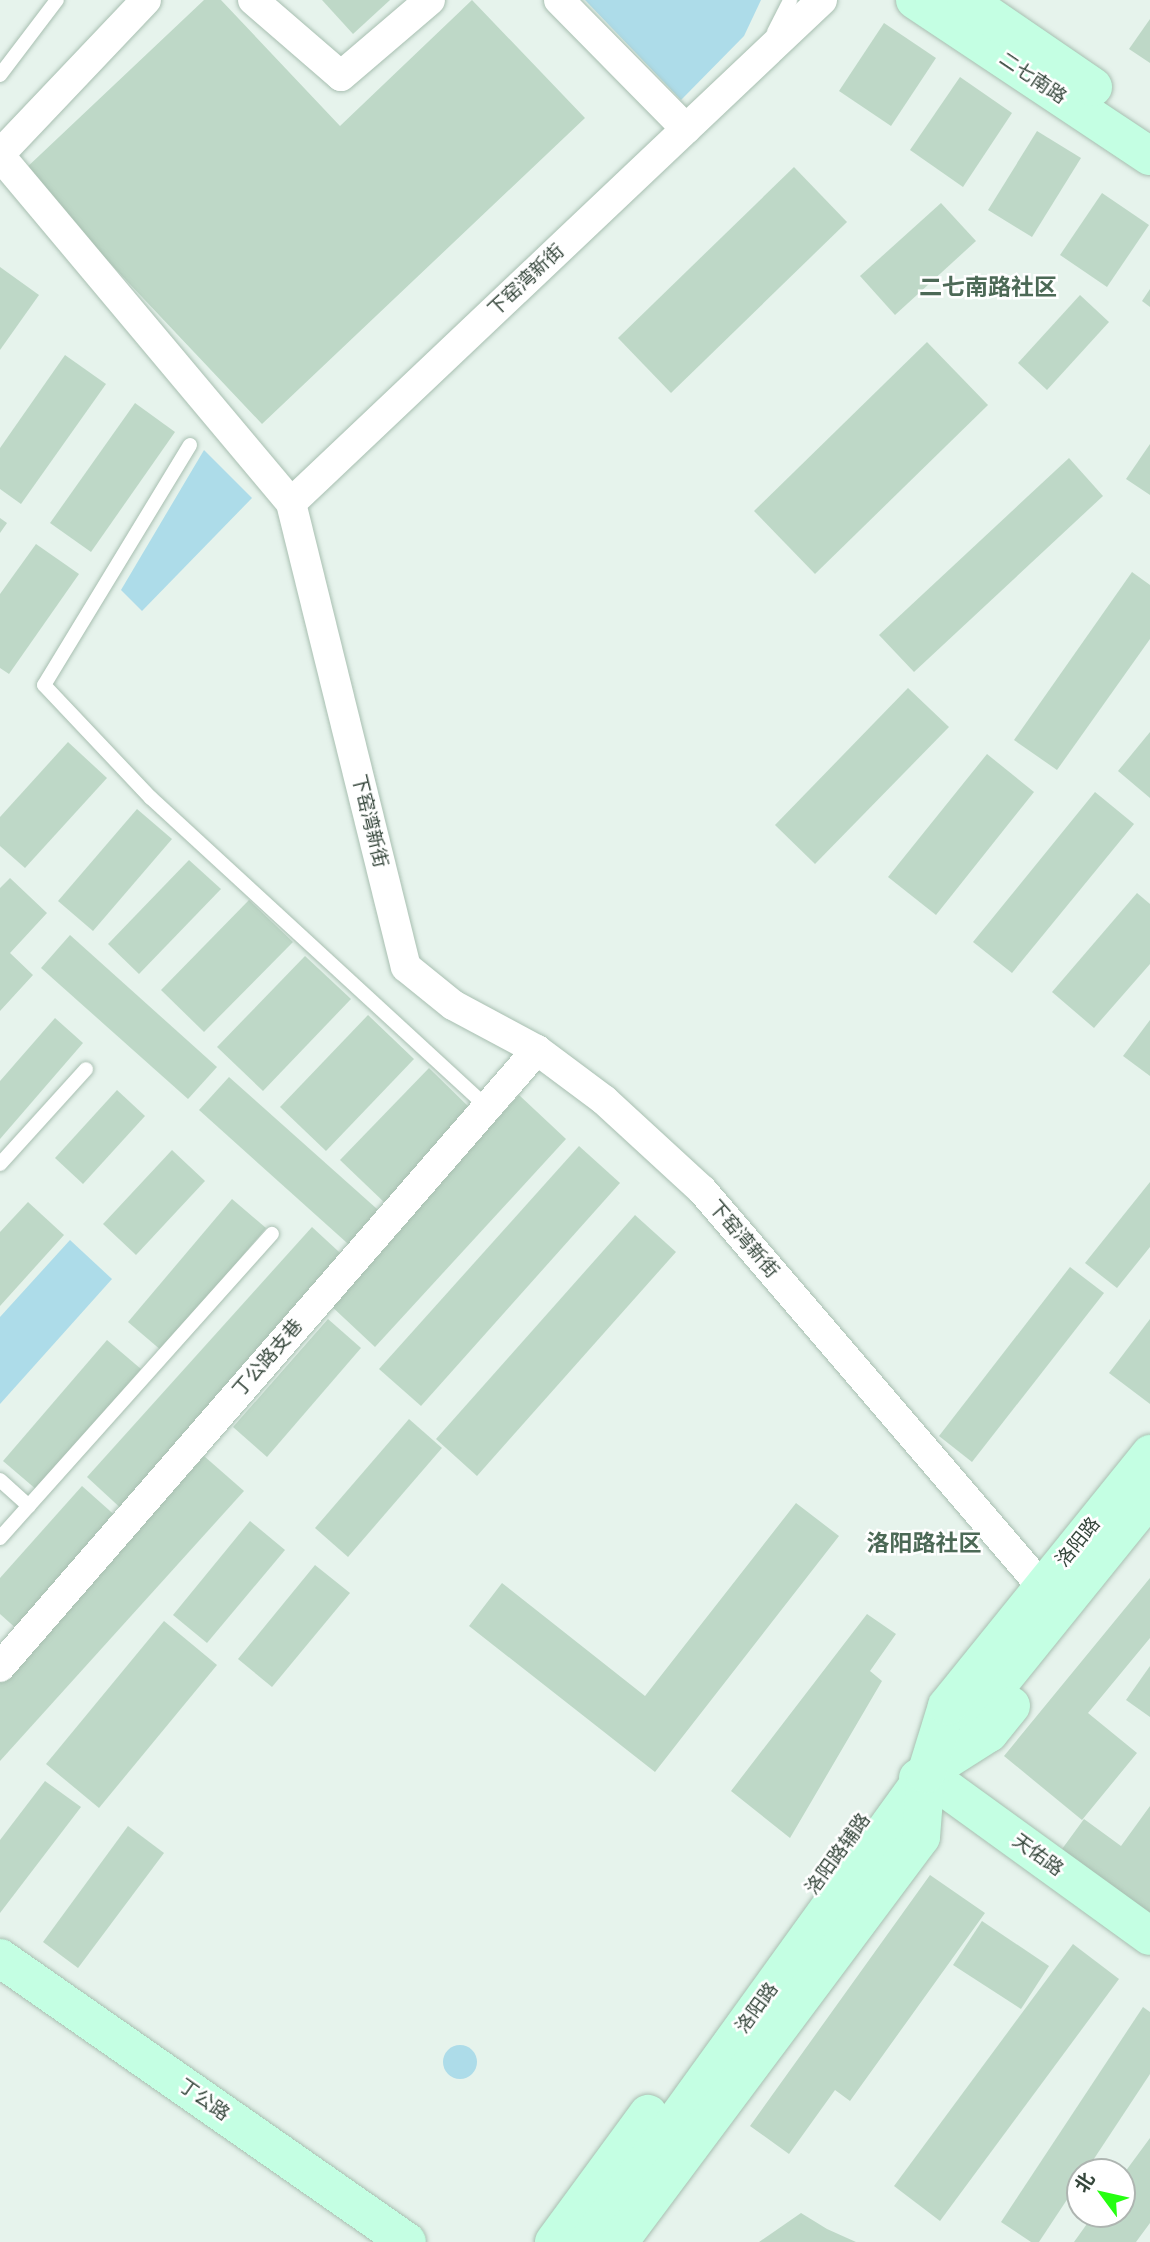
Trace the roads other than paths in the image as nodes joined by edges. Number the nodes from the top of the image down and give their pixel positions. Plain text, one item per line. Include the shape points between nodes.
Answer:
1 (57, 0) edge
2 (145, 0) edge
3 (253, 0) edge
4 (430, 0) edge
5 (559, 0) edge
6 (790, 0) edge
7 (822, 0) edge
8 (915, 0) edge
9 (966, 0) edge
10 (755, 63) junction
11 (0, 75) edge
12 (1150, 126) edge
13 (686, 129) junction
14 (0, 155) edge
15 (1150, 156) edge
16 (190, 445) dead end
17 (291, 503) junction
18 (537, 1050) junction
19 (86, 1069) dead end
20 (487, 1107) junction
21 (0, 1164) edge
22 (272, 1234) dead end
23 (1150, 1454) edge
24 (1150, 1473) edge
25 (0, 1480) edge
26 (1150, 1497) edge
27 (29, 1506) junction
28 (1150, 1537) edge
29 (0, 1538) edge
30 (1046, 1592) junction
31 (0, 1667) edge
32 (926, 1774) junction
33 (1150, 1936) edge
34 (0, 1958) edge
35 (407, 2242) edge
36 (554, 2242) edge
37 (588, 2242) edge
38 (619, 2242) edge

1 - 11 lane
2 - 14 street
3 - 4 street via 341,76
5 - 13 street
6 - 10 lane
7 - 10 street, 下窑湾新街
8 - 15 street, 二七南路
9 - 12 street, 二七南路
10 - 13 street, 下窑湾新街
13 - 17 street, 下窑湾新街
14 - 17 street
16 - 20 lane via 44,685 151,798
17 - 18 street, 下窑湾新街 via 407,967 453,1005
18 - 20 street, 丁公路支巷
18 - 30 street, 下窑湾新街 via 604,1100 702,1190
19 - 21 lane
20 - 31 street, 丁公路支巷
22 - 27 lane
23 - 30 street, 洛阳路
24 - 30 street, 洛阳路
25 - 27 lane
26 - 32 street, 洛阳路
27 - 29 lane
28 - 32 street, 洛阳路 via 989,1732
30 - 32 street, 洛阳路 via 957,1712
32 - 33 street, 天佑路
32 - 36 street, 洛阳路辅路 via 876,1803
32 - 37 street, 洛阳路
32 - 38 street via 921,1837
34 - 35 street, 丁公路

